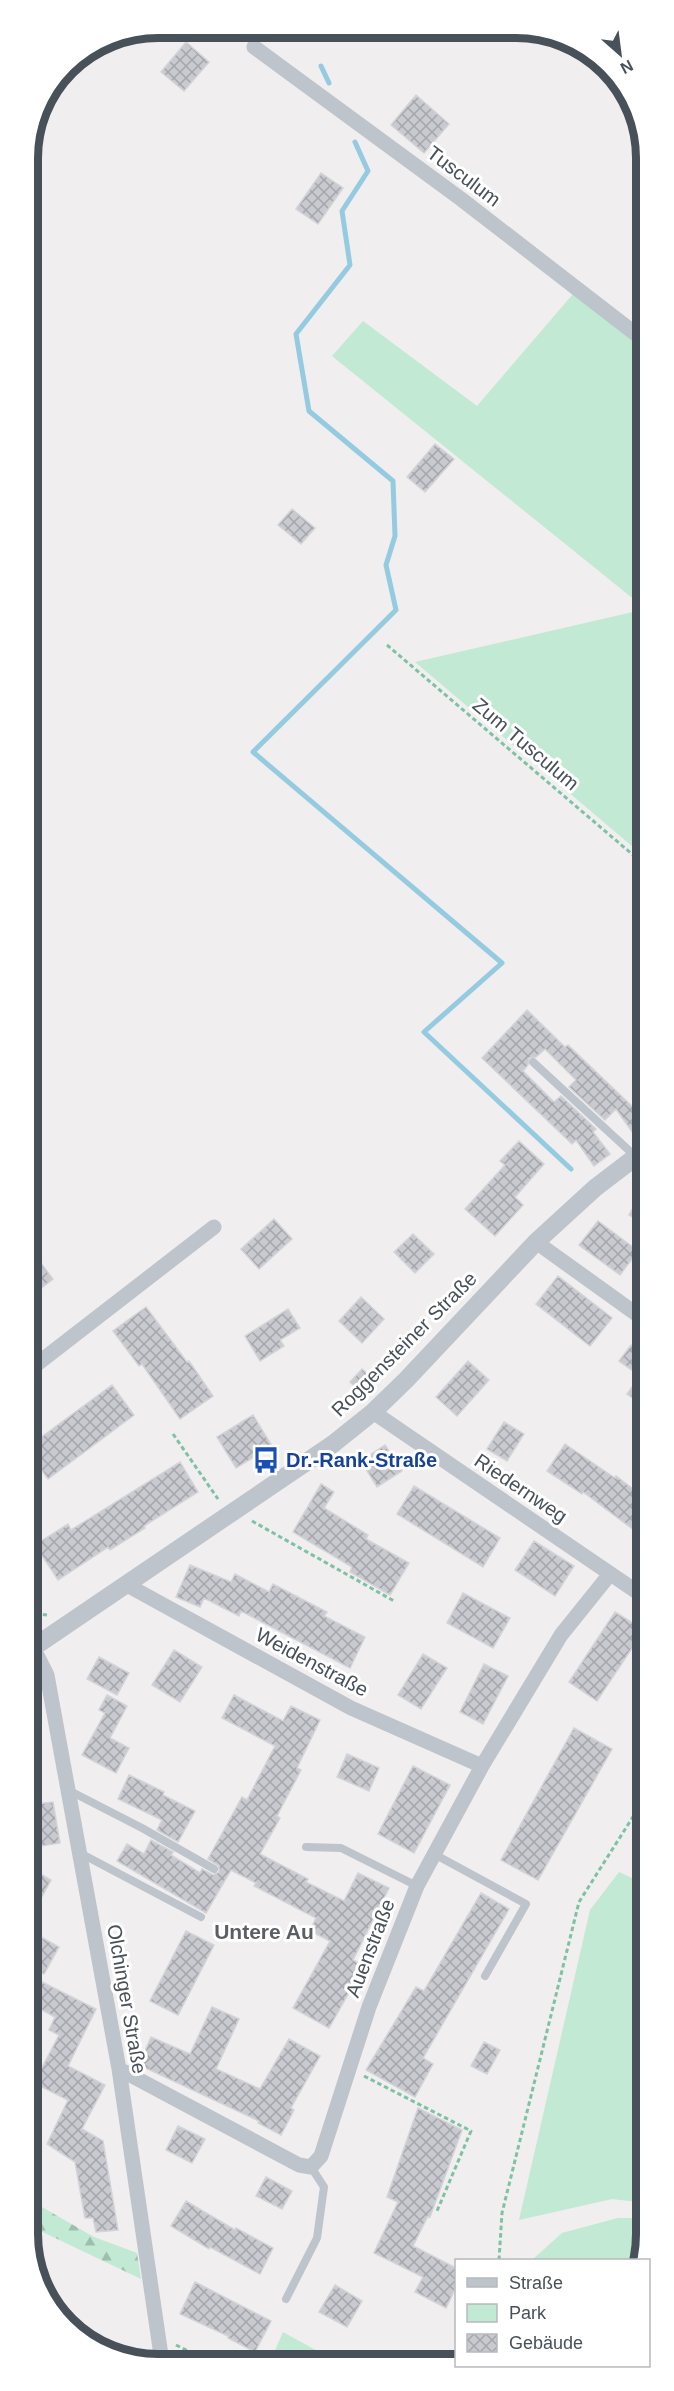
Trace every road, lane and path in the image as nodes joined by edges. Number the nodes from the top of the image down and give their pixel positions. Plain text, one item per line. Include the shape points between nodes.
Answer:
1 (254, 47) dead end
2 (636, 334) edge
3 (387, 645) dead end
4 (636, 857) edge
5 (533, 1062) dead end
6 (636, 1149) edge
7 (636, 1157) edge
8 (214, 1227) dead end
9 (536, 1242) junction
10 (636, 1314) edge
11 (38, 1363) edge
12 (373, 1412) junction
13 (174, 1434) dead end
14 (228, 1508) junction
15 (610, 1574) junction
16 (127, 1585) junction
17 (636, 1591) edge
18 (394, 1601) dead end
19 (38, 1614) edge
20 (50, 1615) dead end
21 (38, 1642) edge
22 (38, 1662) edge
23 (482, 1766) junction
24 (68, 1790) junction
25 (636, 1812) edge
26 (306, 1847) dead end
27 (79, 1852) junction
28 (434, 1854) junction
29 (214, 1869) dead end
30 (417, 1886) junction
31 (201, 1917) dead end
32 (485, 1976) dead end
33 (119, 2069) junction
34 (349, 2069) junction
35 (311, 2167) junction
36 (437, 2211) dead end
37 (499, 2259) edge
38 (286, 2299) dead end
39 (158, 2336) junction
40 (161, 2354) edge
41 (194, 2354) edge

1 - 2 street, Tusculum
3 - 4 path, Zum Tusculum
5 - 6 lane
7 - 9 street, Roggensteiner Straße
8 - 11 street
9 - 10 street
9 - 12 street, Roggensteiner Straße
12 - 14 street, Roggensteiner Straße via 333,1444
12 - 15 street, Riedernweg
13 - 14 path
14 - 16 street, Roggensteiner Straße
14 - 18 path
15 - 17 street, Riedernweg
15 - 23 street, Auenstraße via 561,1635
16 - 21 street, Roggensteiner Straße
16 - 23 street, Weidenstraße via 351,1708
19 - 20 path
22 - 24 street, Olchinger Straße via 46,1675
23 - 28 street, Auenstraße
24 - 27 street, Olchinger Straße
24 - 29 lane
25 - 37 path via 579,1902 502,2213
26 - 30 lane via 341,1848
27 - 31 lane
27 - 33 street, Olchinger Straße
28 - 30 street, Auenstraße
28 - 32 lane via 526,1904
30 - 34 street, Auenstraße
33 - 35 street via 299,2165
33 - 39 street, Olchinger Straße
34 - 35 street, Auenstraße via 321,2156
34 - 36 path via 471,2131
35 - 38 lane via 324,2187 317,2238
39 - 40 street, Olchinger Straße
39 - 41 path

